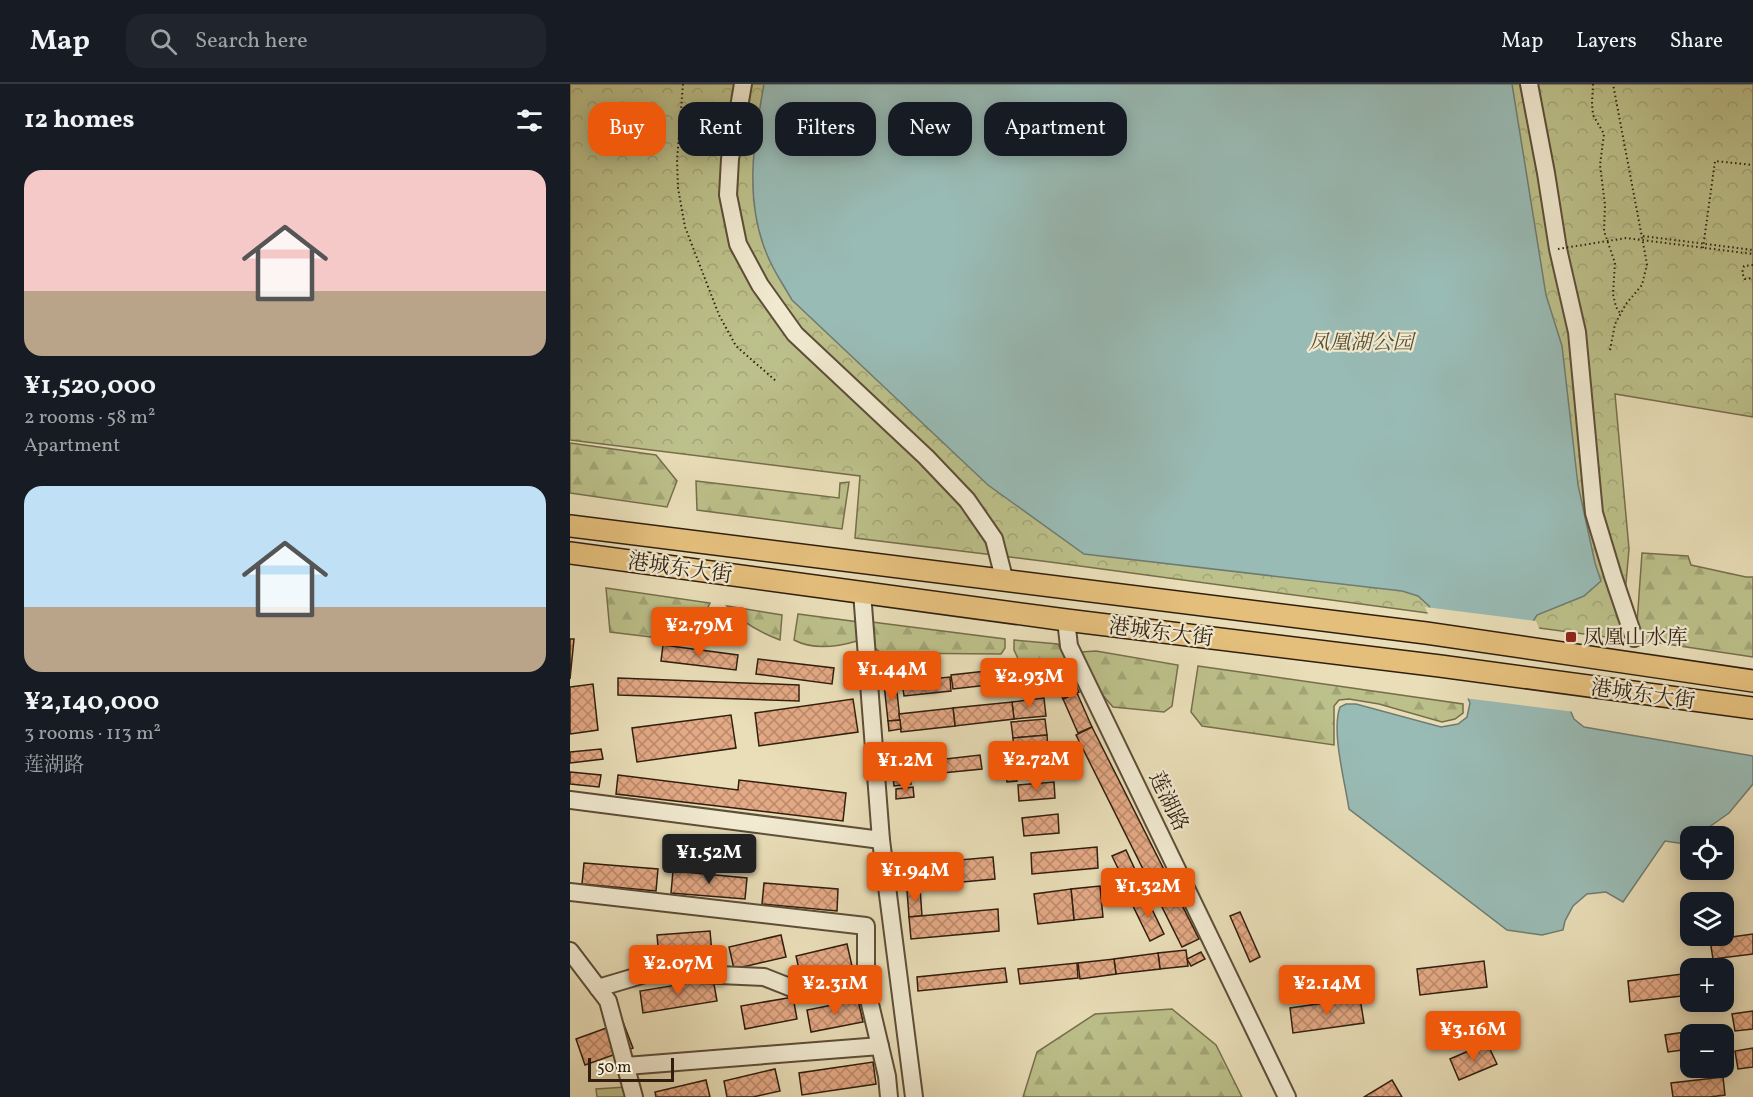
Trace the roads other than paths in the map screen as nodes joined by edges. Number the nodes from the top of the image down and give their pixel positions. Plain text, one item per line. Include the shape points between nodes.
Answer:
1 (742, 84) edge
2 (1529, 84) edge
3 (570, 525) edge
4 (570, 553) edge
5 (1005, 582) junction
6 (862, 592) junction
7 (1066, 620) junction
8 (1634, 638) dead end
9 (1753, 681) edge
10 (1753, 708) edge
11 (570, 800) edge
12 (881, 840) junction
13 (570, 892) edge
14 (570, 951) edge
15 (866, 987) junction
16 (598, 988) junction
17 (880, 1046) junction
18 (626, 1066) junction
19 (634, 1097) edge
20 (889, 1097) edge
21 (914, 1097) edge
22 (1287, 1097) edge

1 - 5 street via 728,195 738,244 760,285 795,334 968,500 994,539
2 - 8 street via 1577,332 1594,513
3 - 5 main road, 港城东大街
4 - 6 main road, 港城东大街
5 - 9 main road, 港城东大街 via 1426,633
6 - 7 main road, 港城东大街
6 - 12 street
7 - 10 main road, 港城东大街
7 - 22 street, 莲湖路 via 1069,646
11 - 12 street
12 - 21 street
13 - 15 street via 866,926
14 - 16 street
15 - 16 street via 797,990 764,977 652,972
15 - 17 street
16 - 18 street via 608,1001
17 - 18 street
17 - 20 street
18 - 19 street

